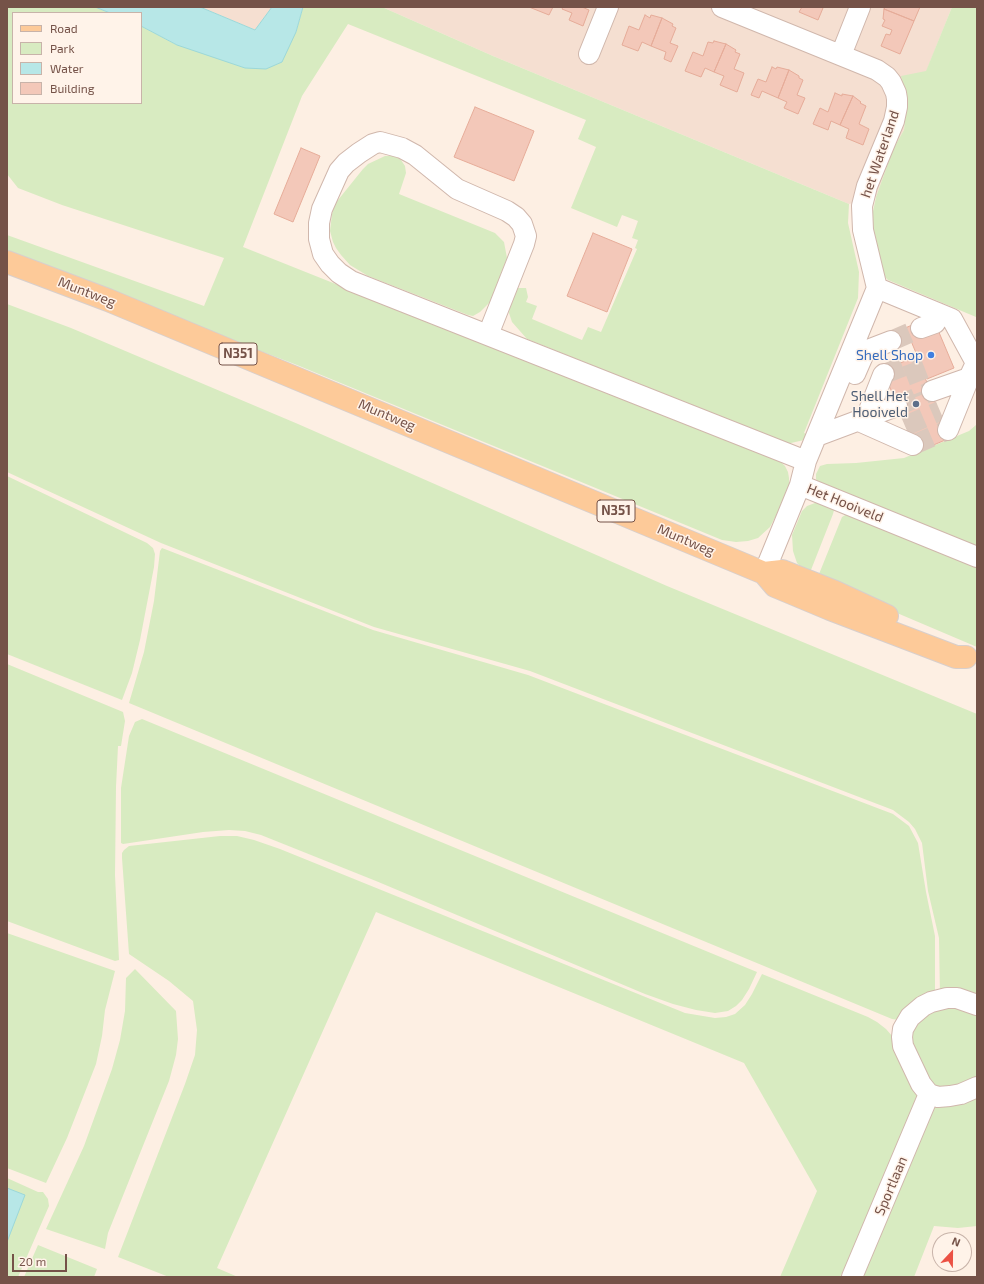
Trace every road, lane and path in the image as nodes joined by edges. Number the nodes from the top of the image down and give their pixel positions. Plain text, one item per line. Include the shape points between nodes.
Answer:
1 (608, 7) edge
2 (722, 7) edge
3 (860, 7) edge
4 (589, 54) dead end
5 (840, 55) junction
6 (7, 262) edge
7 (877, 288) junction
8 (938, 313) junction
9 (921, 328) tunnel mouth
10 (488, 335) junction
11 (891, 341) tunnel mouth
12 (969, 378) junction
13 (883, 385) tunnel mouth
14 (932, 391) tunnel mouth
15 (834, 393) junction
16 (897, 406) tunnel mouth
17 (862, 419) junction
18 (948, 430) dead end
19 (816, 436) junction
20 (913, 445) dead end
21 (806, 461) junction
22 (800, 485) junction
23 (977, 557) edge
24 (764, 573) junction
25 (971, 659) edge
26 (977, 1005) edge
27 (977, 1087) edge
28 (929, 1094) junction
29 (852, 1277) edge

1 - 4 street
2 - 5 street, het Waterland
3 - 5 street
5 - 7 street, het Waterland via 882,73 891,82 896,93 896,114 866,186 862,212
6 - 24 main road, Muntweg / N351 via 108,300
7 - 8 street
7 - 15 street
8 - 9 street via 935,323
8 - 12 street via 952,319 976,363
10 - 10 street via 524,244 526,236 522,224 507,211 457,189 415,155 402,148 380,142 359,153 339,171 322,209 318,239 330,264 351,281
10 - 21 street
11 - 15 street via 865,351 848,390
12 - 14 street
12 - 18 street via 949,408
13 - 17 street
15 - 19 street
16 - 17 street
17 - 19 street
17 - 20 street via 896,430
19 - 21 street
21 - 22 street
22 - 23 street, Het Hooiveld
22 - 24 street, Het Hooiveld
24 - 25 main road, Muntweg / N351 via 775,586 830,609 956,658
26 - 28 street via 957,998 938,1000 916,1011 905,1025 903,1046 920,1084
27 - 28 street via 950,1096 938,1097
28 - 29 street, Sportlaan

